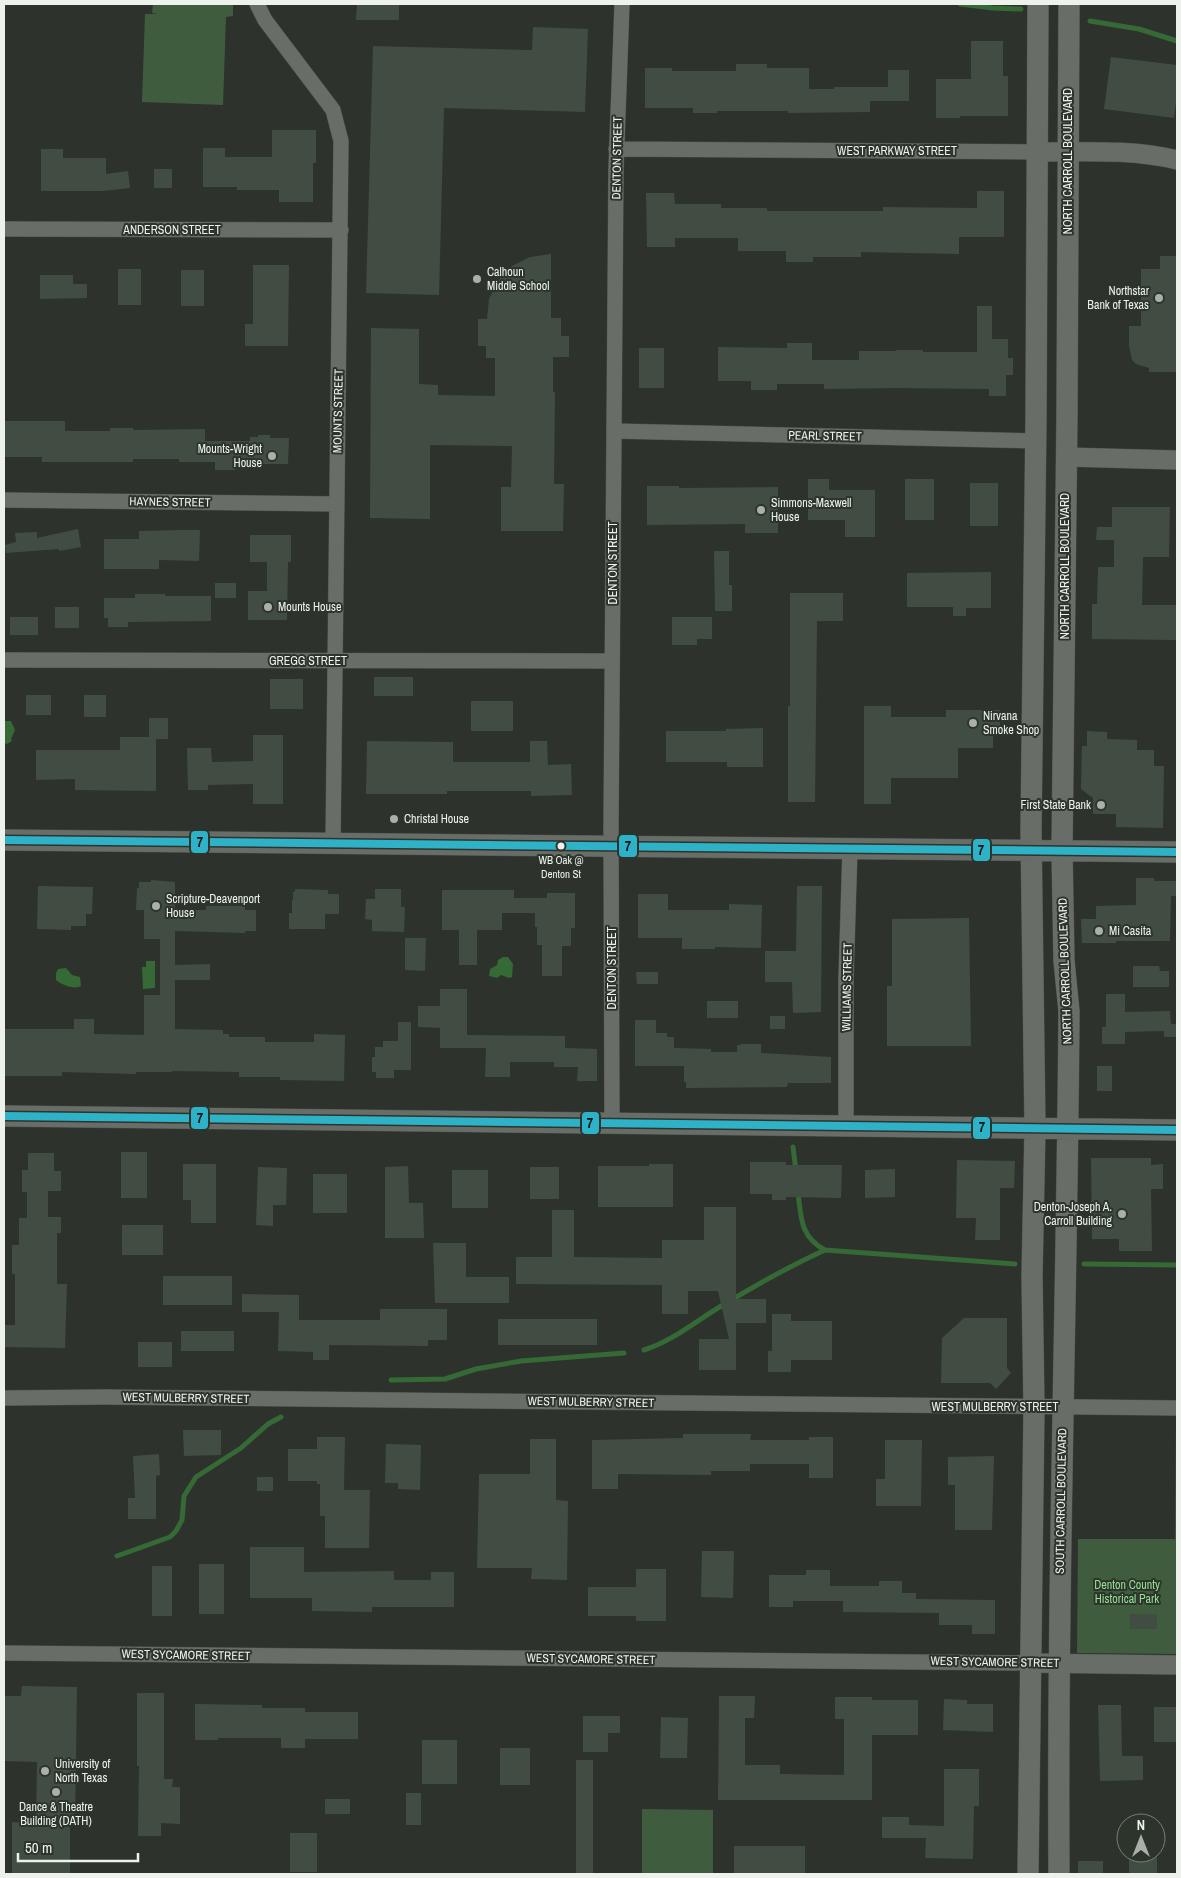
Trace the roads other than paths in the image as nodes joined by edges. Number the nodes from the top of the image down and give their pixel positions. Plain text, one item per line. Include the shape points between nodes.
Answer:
1 (257, 4) edge
2 (622, 4) edge
3 (1038, 4) edge
4 (1069, 4) edge
5 (616, 149) junction
6 (1038, 152) junction
7 (1068, 152) junction
8 (1177, 160) edge
9 (4, 230) edge
10 (341, 230) junction
11 (1036, 378) junction
12 (614, 431) junction
13 (1036, 441) junction
14 (1066, 457) junction
15 (1177, 460) edge
16 (4, 500) edge
17 (337, 504) junction
18 (4, 660) edge
19 (335, 661) junction
20 (612, 661) junction
21 (4, 840) edge
22 (333, 843) junction
23 (611, 846) junction
24 (850, 848) junction
25 (1031, 850) junction
26 (1062, 851) junction
27 (1177, 852) edge
28 (4, 1116) edge
29 (612, 1123) junction
30 (846, 1126) junction
31 (1035, 1128) junction
32 (1068, 1128) junction
33 (1177, 1130) edge
34 (4, 1398) edge
35 (1063, 1407) junction
36 (1034, 1408) junction
37 (1177, 1408) edge
38 (4, 1653) edge
39 (1030, 1663) junction
40 (1059, 1663) junction
41 (1177, 1665) edge
42 (1028, 1874) edge
43 (1060, 1874) edge

1 - 10 street, MOUNTS STREET via 265,20 333,110 341,141
2 - 5 street, DENTON STREET
3 - 6 main road
4 - 7 main road, NORTH CARROLL BOULEVARD
5 - 6 street, WEST PARKWAY STREET
5 - 12 street, DENTON STREET
6 - 7 street, WEST PARKWAY STREET
6 - 11 main road
7 - 8 street, WEST PARKWAY STREET via 1116,152
7 - 14 main road, NORTH CARROLL BOULEVARD
9 - 10 street, ANDERSON STREET
10 - 17 street, MOUNTS STREET
11 - 13 main road
11 - 14 main road via 1053,450
12 - 13 street, PEARL STREET
12 - 20 street, DENTON STREET
13 - 25 main road
14 - 15 street
14 - 26 main road, NORTH CARROLL BOULEVARD
16 - 17 street, HAYNES STREET
17 - 19 street, MOUNTS STREET
18 - 19 street, GREGG STREET
19 - 20 street, GREGG STREET
19 - 22 street, MOUNTS STREET
20 - 23 street, DENTON STREET
21 - 22 main road
22 - 23 main road
23 - 24 main road
23 - 29 street, DENTON STREET
24 - 25 main road
24 - 30 street, WILLIAMS STREET
25 - 26 main road
25 - 31 main road
26 - 27 main road
26 - 32 main road, NORTH CARROLL BOULEVARD via 1064,961 1068,996
28 - 29 main road
29 - 30 main road
30 - 31 main road
31 - 32 main road
31 - 36 main road
32 - 33 main road
32 - 35 main road, SOUTH CARROLL BOULEVARD
34 - 36 street, WEST MULBERRY STREET
35 - 36 street, WEST MULBERRY STREET
35 - 37 street, WEST MULBERRY STREET
35 - 40 main road, SOUTH CARROLL BOULEVARD
36 - 39 main road
38 - 39 street, WEST SYCAMORE STREET
39 - 40 street, WEST SYCAMORE STREET
39 - 42 main road
40 - 41 street, WEST SYCAMORE STREET
40 - 43 main road, SOUTH CARROLL BOULEVARD

